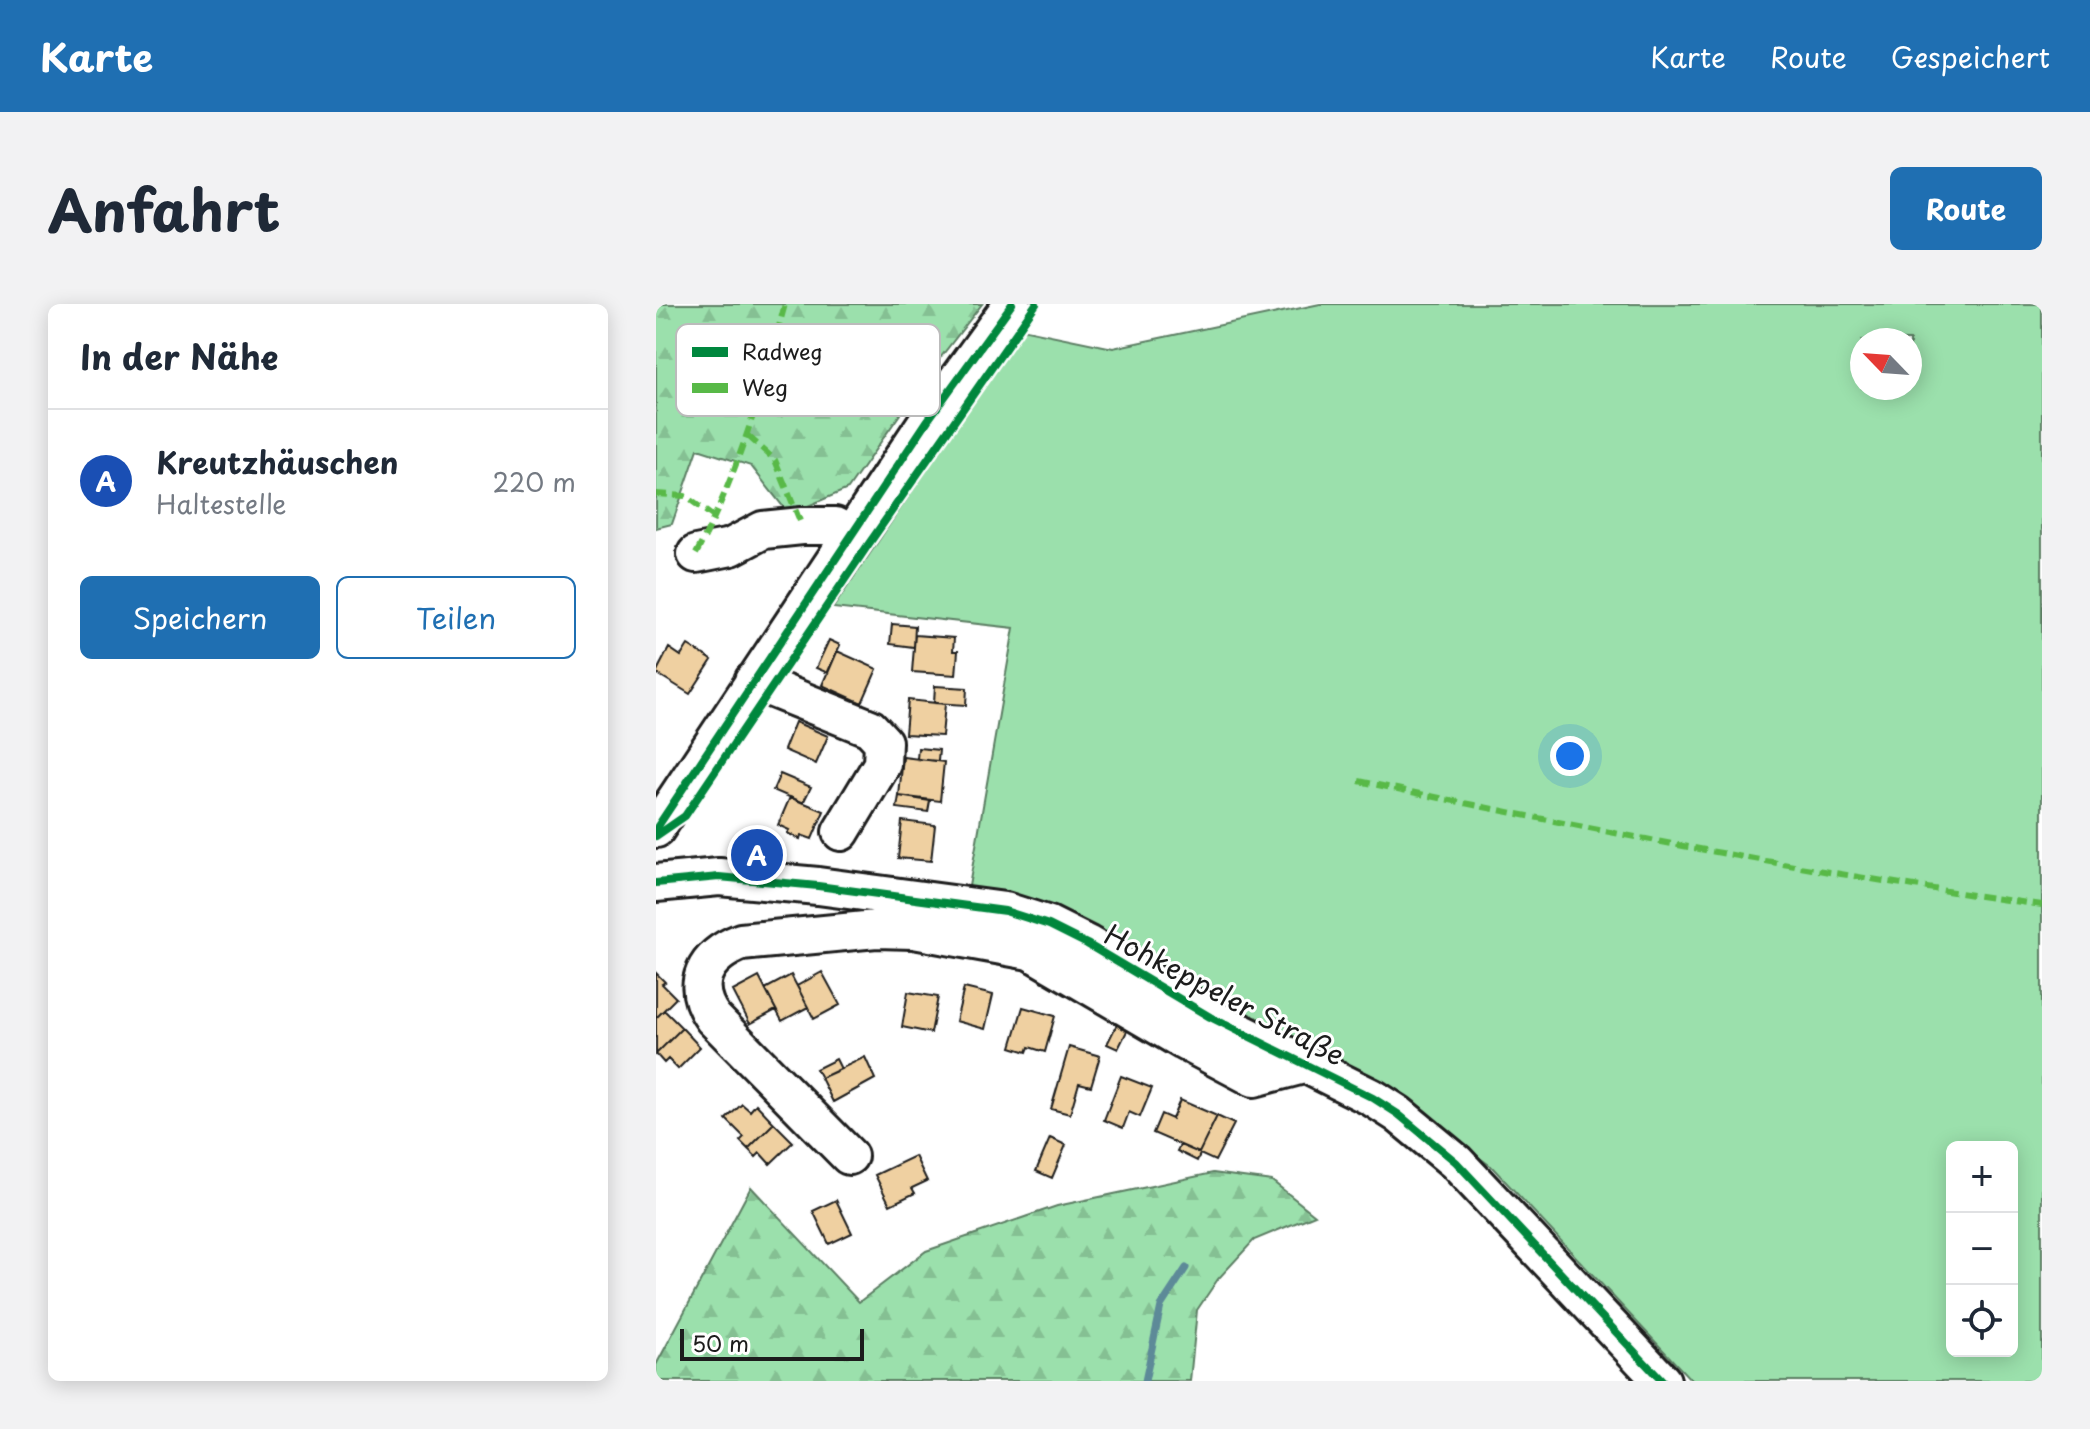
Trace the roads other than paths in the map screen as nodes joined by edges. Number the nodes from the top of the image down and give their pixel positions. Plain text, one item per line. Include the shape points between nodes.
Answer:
1 (1012, 304) edge
2 (940, 403) edge
3 (931, 416) edge
4 (850, 536) junction
5 (696, 554) dead end
6 (753, 681) junction
7 (656, 829) edge
8 (841, 832) dead end
9 (656, 883) edge
10 (1307, 1064) junction
11 (849, 1156) dead end
12 (1662, 1381) edge

1 - 2 street
3 - 4 street
4 - 5 street via 835,526 763,530 731,547
4 - 6 street
6 - 7 street
6 - 8 street via 870,728 883,742 882,764
9 - 10 street, Hohkeppeler Straße via 719,877 1005,911 1087,944 1210,1017
10 - 11 street via 1254,1078 1030,951 914,930 876,929 741,942 723,949 704,973 704,1006
10 - 12 street, Hohkeppeler Straße via 1398,1114 1456,1162

